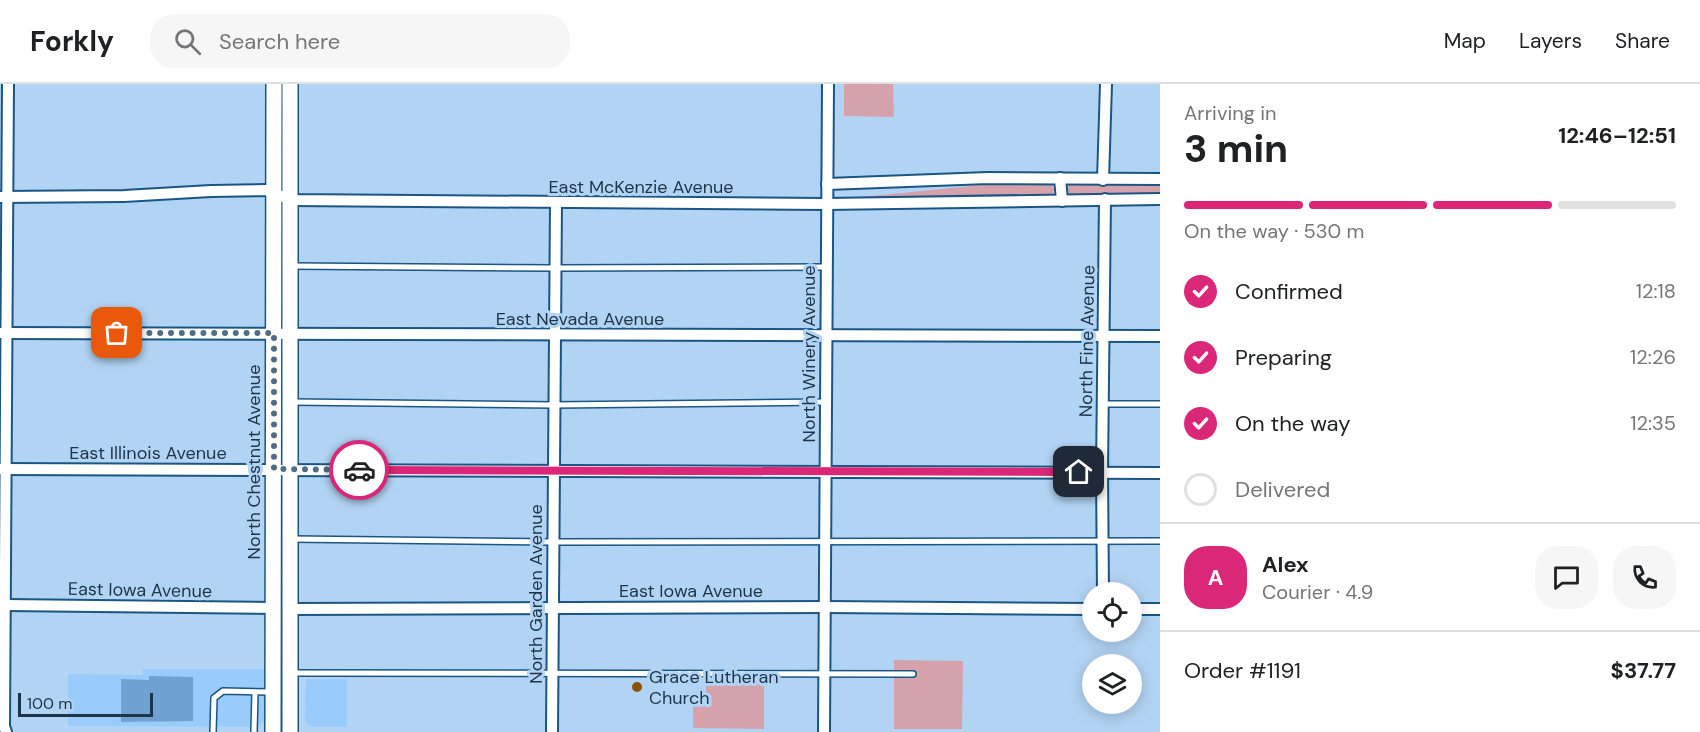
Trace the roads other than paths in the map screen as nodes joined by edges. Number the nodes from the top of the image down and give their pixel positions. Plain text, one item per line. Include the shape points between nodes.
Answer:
1 (8, 84) edge
2 (274, 84) edge
3 (290, 84) edge
4 (828, 84) edge
5 (1106, 84) edge
6 (1060, 178) junction
7 (1160, 179) edge
8 (1103, 180) junction
9 (827, 184) junction
10 (275, 194) junction
11 (4, 197) edge
12 (1105, 199) junction
13 (1160, 199) edge
14 (291, 200) junction
15 (1062, 201) junction
16 (556, 203) junction
17 (826, 204) junction
18 (291, 266) junction
19 (826, 267) junction
20 (556, 268) junction
21 (3, 333) edge
22 (274, 333) junction
23 (291, 333) junction
24 (826, 334) junction
25 (555, 336) junction
26 (1103, 336) junction
27 (1160, 336) edge
28 (291, 402) junction
29 (825, 402) junction
30 (1102, 404) junction
31 (1160, 404) edge
32 (554, 405) junction
33 (2, 469) edge
34 (274, 469) junction
35 (291, 469) junction
36 (826, 470) junction
37 (553, 471) junction
38 (1102, 472) junction
39 (1160, 472) edge
40 (274, 539) junction
41 (291, 539) junction
42 (826, 540) junction
43 (1102, 541) junction
44 (1160, 541) edge
45 (553, 542) junction
46 (1103, 582) edge
47 (5, 606) junction
48 (825, 607) junction
49 (274, 608) junction
50 (553, 608) junction
51 (290, 609) junction
52 (1082, 609) edge
53 (1142, 609) edge
54 (1160, 609) edge
55 (290, 673) junction
56 (552, 674) junction
57 (825, 674) junction
58 (913, 674) dead end
59 (255, 692) junction
60 (274, 692) junction
61 (6, 732) edge
62 (213, 732) edge
63 (254, 732) edge
64 (273, 732) edge
65 (290, 732) edge
66 (552, 732) edge
67 (824, 732) edge

1 - 11 street
2 - 10 main road, North Chestnut Avenue
3 - 14 main road, North Chestnut Avenue
4 - 9 street, North Winery Avenue
5 - 8 street
6 - 8 street
6 - 9 street
6 - 15 street
7 - 8 street
9 - 17 street, North Winery Avenue
10 - 11 street, East McKenzie Avenue via 239,190
10 - 14 street, East McKenzie Avenue
10 - 22 main road, North Chestnut Avenue
11 - 21 street
12 - 13 street, East McKenzie Avenue
12 - 15 street, East McKenzie Avenue
12 - 26 street, North Fine Avenue
14 - 16 street, East McKenzie Avenue
14 - 18 main road, North Chestnut Avenue
15 - 17 street, East McKenzie Avenue
16 - 17 street, East McKenzie Avenue
16 - 20 street, North Garden Avenue
17 - 19 street, North Winery Avenue
18 - 20 lane
18 - 23 main road, North Chestnut Avenue
19 - 20 lane
19 - 24 street, North Winery Avenue
20 - 25 street, North Garden Avenue
21 - 22 street, East Nevada Avenue
21 - 33 street
22 - 23 street, East Nevada Avenue
22 - 34 main road, North Chestnut Avenue
23 - 25 street, East Nevada Avenue
23 - 28 main road, North Chestnut Avenue
24 - 25 street, East Nevada Avenue
24 - 26 street, East Nevada Avenue
24 - 29 street, North Winery Avenue
25 - 32 street, North Garden Avenue
26 - 27 street, East Nevada Avenue
26 - 30 street, North Fine Avenue
28 - 32 lane
28 - 35 main road, North Chestnut Avenue
29 - 32 lane
29 - 36 street, North Winery Avenue
30 - 31 lane
30 - 38 street, North Fine Avenue
32 - 37 street, North Garden Avenue
33 - 34 street, East Illinois Avenue
33 - 47 street
34 - 35 street, East Illinois Avenue
34 - 40 main road, North Chestnut Avenue
35 - 37 street, East Illinois Avenue
35 - 41 main road, North Chestnut Avenue
36 - 37 street, East Illinois Avenue
36 - 38 street, East Illinois Avenue
36 - 42 street, North Winery Avenue
37 - 45 street, North Garden Avenue
38 - 39 street, East Illinois Avenue
38 - 43 street, North Fine Avenue
40 - 49 main road, North Chestnut Avenue
40 - 51 main road via 282,556 283,603
41 - 45 lane
41 - 51 main road, North Chestnut Avenue
42 - 43 lane
42 - 45 lane
42 - 48 street, North Winery Avenue
43 - 44 lane
43 - 46 street, North Fine Avenue
45 - 50 street, North Garden Avenue
47 - 49 street, East Iowa Avenue
47 - 61 street
48 - 50 street, East Iowa Avenue
48 - 52 street, East Iowa Avenue
48 - 57 street, North Winery Avenue
49 - 60 main road, North Chestnut Avenue
50 - 51 street, East Iowa Avenue
50 - 56 street, North Garden Avenue
51 - 55 main road, North Chestnut Avenue
53 - 54 street
55 - 56 lane
55 - 65 main road, North Chestnut Avenue
56 - 57 lane
56 - 66 street, North Garden Avenue
57 - 58 lane
57 - 67 street, North Winery Avenue
59 - 60 lane
59 - 62 lane via 218,693 214,698
59 - 63 lane
60 - 64 main road, North Chestnut Avenue

